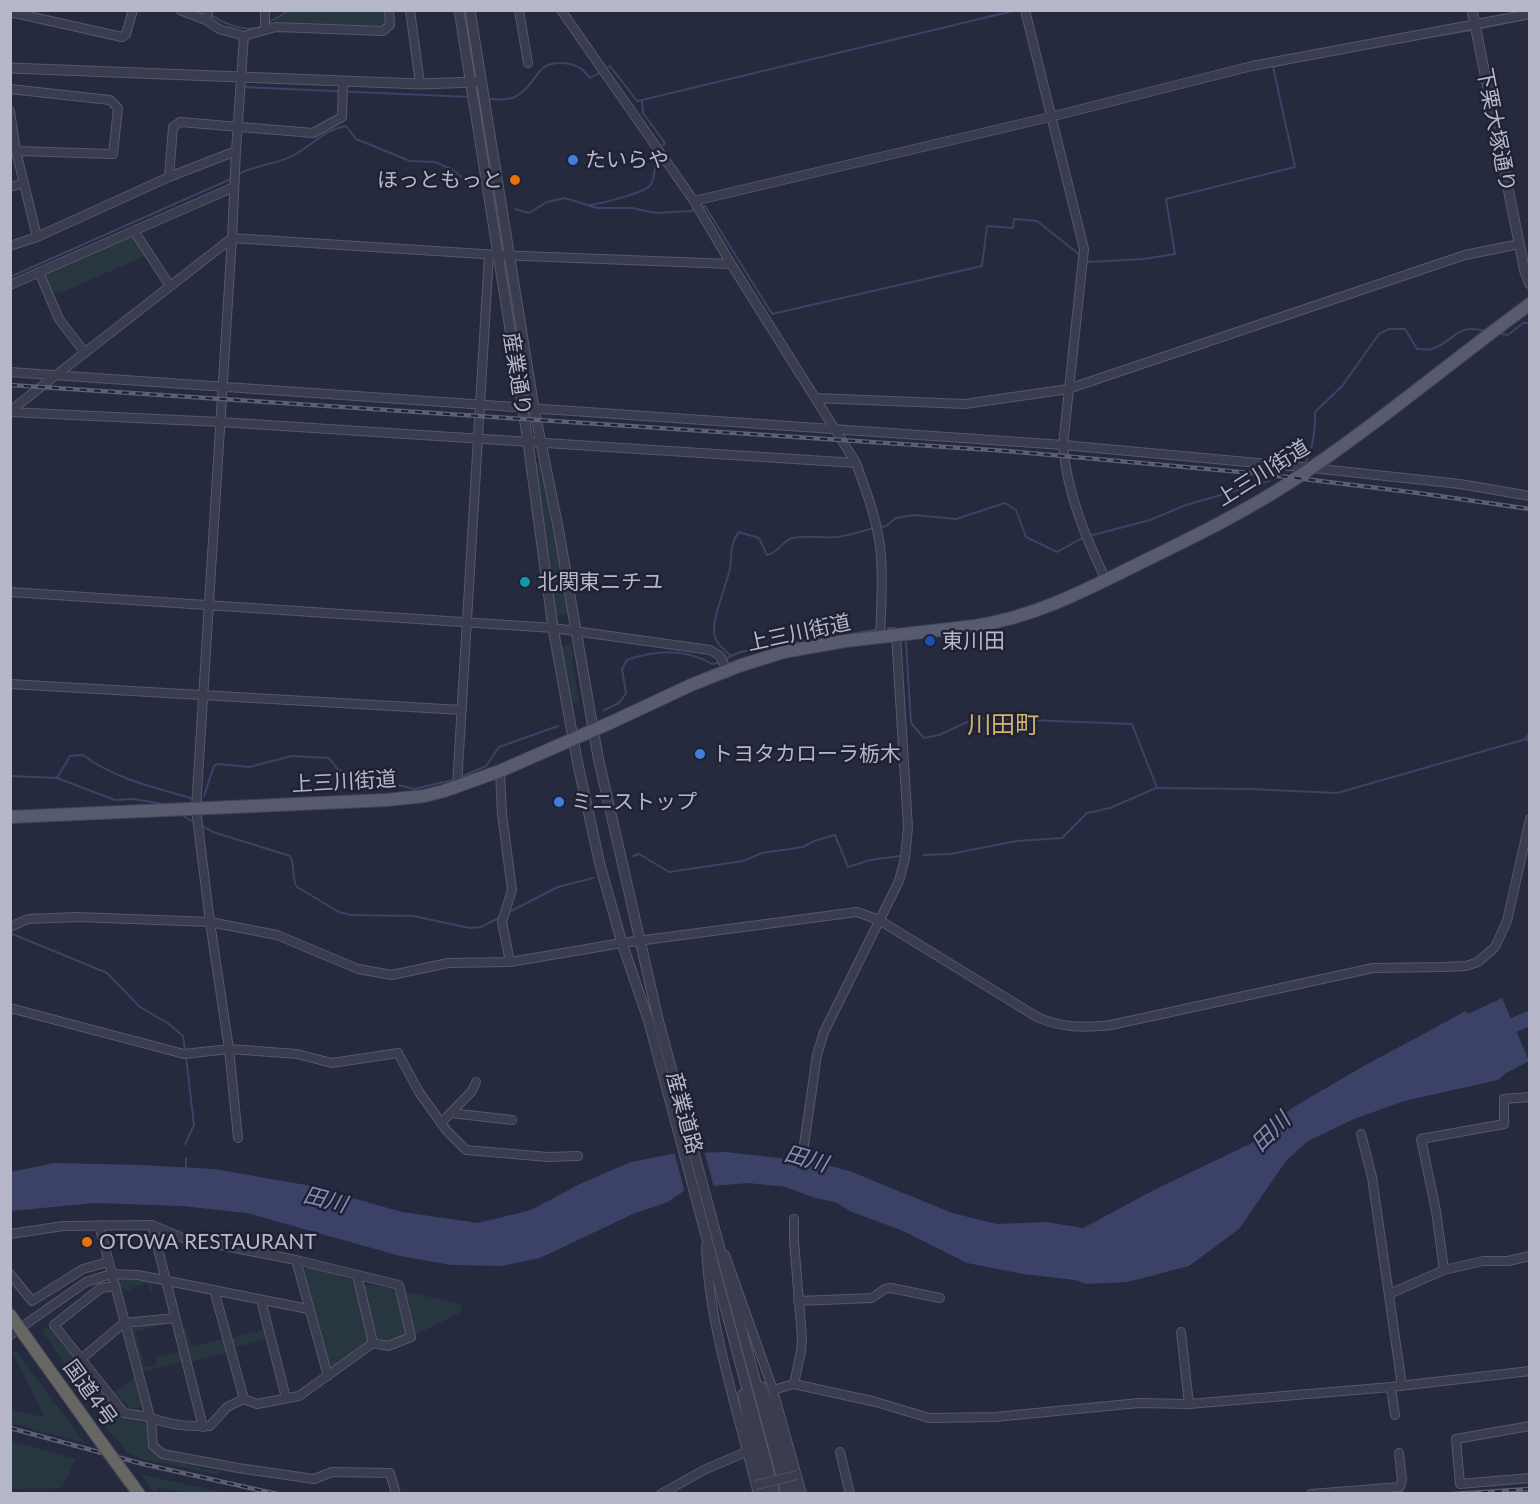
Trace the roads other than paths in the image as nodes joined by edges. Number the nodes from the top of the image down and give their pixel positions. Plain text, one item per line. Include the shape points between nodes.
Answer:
1 (133, 10) edge
2 (180, 10) edge
3 (208, 10) edge
4 (265, 10) edge
5 (389, 10) edge
6 (410, 10) edge
7 (459, 10) edge
8 (470, 10) edge
9 (519, 10) edge
10 (561, 10) edge
11 (1472, 10) edge
12 (1025, 11) edge
13 (10, 12) edge
14 (1530, 14) edge
15 (206, 20) junction
16 (1475, 25) junction
17 (265, 30) junction
18 (244, 36) junction
19 (528, 63) dead end
20 (10, 68) edge
21 (243, 77) junction
22 (343, 81) junction
23 (476, 82) junction
24 (420, 84) junction
25 (10, 89) edge
26 (10, 111) edge
27 (1050, 117) junction
28 (238, 127) junction
29 (14, 146) edge
30 (236, 151) junction
31 (169, 177) junction
32 (24, 183) junction
33 (234, 187) junction
34 (10, 188) edge
35 (694, 201) junction
36 (135, 231) junction
37 (37, 237) junction
38 (232, 238) junction
39 (1520, 244) junction
40 (10, 246) edge
41 (494, 255) junction
42 (509, 256) junction
43 (731, 264) junction
44 (39, 272) junction
45 (1530, 284) edge
46 (10, 285) edge
47 (170, 286) junction
48 (1530, 304) edge
49 (85, 353) junction
50 (10, 372) edge
51 (57, 376) junction
52 (222, 387) junction
53 (1068, 389) junction
54 (816, 398) junction
55 (480, 405) junction
56 (523, 407) junction
57 (534, 408) junction
58 (10, 411) edge
59 (220, 422) junction
60 (834, 428) junction
61 (478, 439) junction
62 (528, 442) junction
63 (541, 443) junction
64 (1063, 445) junction
65 (855, 463) junction
66 (1312, 468) junction
67 (1530, 496) edge
68 (1106, 580) junction
69 (10, 592) edge
70 (208, 606) junction
71 (467, 623) junction
72 (554, 628) junction
73 (576, 631) junction
74 (896, 635) junction
75 (880, 637) junction
76 (727, 670) junction
77 (10, 684) edge
78 (203, 695) junction
79 (462, 710) junction
80 (593, 730) junction
81 (573, 738) junction
82 (500, 771) junction
83 (457, 786) junction
84 (196, 809) junction
85 (10, 817) edge
86 (1530, 819) edge
87 (879, 920) junction
88 (210, 922) junction
89 (10, 927) edge
90 (641, 941) junction
91 (622, 943) junction
92 (510, 962) junction
93 (10, 1008) edge
94 (229, 1049) junction
95 (476, 1082) dead end
96 (1530, 1097) edge
97 (451, 1113) junction
98 (512, 1120) dead end
99 (441, 1124) junction
100 (1361, 1134) dead end
101 (238, 1137) dead end
102 (686, 1140) junction
103 (804, 1145) dead end
104 (578, 1156) dead end
105 (794, 1219) dead end
106 (99, 1225) junction
107 (152, 1226) junction
108 (711, 1232) junction
109 (10, 1234) edge
110 (1530, 1256) edge
111 (296, 1260) junction
112 (108, 1262) junction
113 (1444, 1270) junction
114 (10, 1274) edge
115 (111, 1274) junction
116 (357, 1275) junction
117 (167, 1281) junction
118 (114, 1286) junction
119 (214, 1290) junction
120 (1389, 1294) junction
121 (940, 1298) dead end
122 (261, 1300) junction
123 (798, 1301) junction
124 (308, 1309) junction
125 (10, 1315) edge
126 (175, 1318) junction
127 (124, 1323) junction
128 (15, 1332) edge
129 (1181, 1332) dead end
130 (740, 1341) junction
131 (374, 1343) junction
132 (81, 1359) junction
133 (1530, 1371) edge
134 (328, 1376) junction
135 (794, 1384) junction
136 (1402, 1386) junction
137 (1392, 1387) junction
138 (773, 1390) junction
139 (286, 1398) junction
140 (244, 1399) junction
141 (1189, 1404) junction
142 (1395, 1414) dead end
143 (151, 1417) junction
144 (1530, 1426) edge
145 (203, 1427) junction
146 (748, 1451) junction
147 (840, 1452) dead end
148 (1399, 1453) dead end
149 (797, 1475) junction
150 (1530, 1478) edge
151 (757, 1489) edge
152 (139, 1494) edge
153 (396, 1494) edge
154 (660, 1494) edge
155 (766, 1494) edge
156 (775, 1494) edge
157 (786, 1494) edge
158 (794, 1494) edge
159 (802, 1494) edge
160 (850, 1494) edge
161 (1311, 1494) edge

1 - 13 street via 122,37
2 - 15 street
3 - 15 street
4 - 17 street
5 - 17 street via 390,25 383,31 276,27
6 - 24 street
7 - 23 street, 産業通り
8 - 23 street, 産業通り
9 - 19 street
10 - 35 street
11 - 16 street, 下栗大塚通り
12 - 27 street
14 - 16 street
15 - 18 street via 219,29
16 - 27 street via 1252,66
16 - 39 street, 下栗大塚通り
17 - 18 street
18 - 21 street
20 - 21 street
21 - 22 street
21 - 28 street
22 - 24 street
22 - 28 street via 342,117 313,133
23 - 24 street
23 - 41 street, 産業通り
23 - 42 street, 産業通り
25 - 29 street via 110,100 118,108 113,154
26 - 29 street
27 - 35 street
27 - 53 street via 1084,249
28 - 30 street
28 - 31 street via 180,122 173,127
29 - 32 street
30 - 31 street
30 - 33 street
31 - 37 street
32 - 34 street
32 - 37 street
33 - 36 street
33 - 38 street
35 - 43 street
36 - 44 street
36 - 47 street
37 - 40 street
38 - 41 street
38 - 47 street
38 - 52 street
39 - 45 street, 下栗大塚通り
39 - 53 street via 1466,255
41 - 42 street
41 - 55 street
41 - 56 street, 産業通り
42 - 43 street
42 - 57 street, 産業通り
43 - 54 street
44 - 46 street
44 - 49 street via 59,319
47 - 49 street
48 - 66 main road, 上三川街道
49 - 51 street
50 - 51 street
51 - 52 street
51 - 58 street
52 - 55 street
52 - 59 street
53 - 54 street via 965,404
53 - 64 street
54 - 60 street
55 - 56 street
55 - 61 street
56 - 57 street
56 - 62 street, 産業通り
57 - 60 street
57 - 63 street, 産業通り
58 - 59 street
59 - 61 street
59 - 70 street
60 - 64 street
60 - 65 street
61 - 62 street
61 - 71 street
62 - 63 street
62 - 72 street, 産業通り
63 - 65 street
63 - 73 street, 産業通り
64 - 66 street
64 - 68 street via 1076,511
65 - 75 street via 879,536
66 - 67 street
66 - 68 main road, 上三川街道 via 1227,519
68 - 74 main road, 上三川街道 via 1057,604 1004,621
69 - 70 street
70 - 71 street
70 - 78 street
71 - 72 street
71 - 79 street
72 - 73 street
72 - 81 street, 産業通り
73 - 76 street via 710,650 720,656
73 - 80 street, 産業通り
74 - 75 main road, 上三川街道
74 - 87 street via 907,846 899,881
75 - 76 main road, 上三川街道 via 792,650
76 - 80 main road, 上三川街道
77 - 78 street
78 - 79 street
78 - 84 street
79 - 83 street
80 - 81 main road, 上三川街道
80 - 90 street, 産業道路
81 - 82 main road, 上三川街道
81 - 91 street, 産業道路 via 600,866
82 - 83 main road, 上三川街道
82 - 92 street via 512,890 502,922
83 - 84 main road, 上三川街道 via 401,799
84 - 85 main road, 上三川街道
84 - 88 street
86 - 87 street via 1507,921 1495,947 1478,962 1466,966 1373,968 1111,1024 1074,1027 1037,1017
87 - 90 street via 857,912
87 - 103 street via 824,1032
88 - 89 street via 77,917 28,919
88 - 92 street via 277,935 358,969 392,975 448,963
88 - 94 street
90 - 91 street
90 - 102 street, 産業道路
91 - 92 street
91 - 102 street, 産業道路
93 - 94 street via 184,1054
94 - 99 street via 297,1054 332,1063 398,1053
94 - 101 street
95 - 97 street
96 - 113 street via 1504,1099 1504,1124 1421,1139
97 - 98 street
97 - 99 street
99 - 104 street via 466,1150
100 - 120 street via 1372,1177
102 - 108 street, 産業道路
105 - 123 street
106 - 107 street
106 - 109 street
106 - 112 street
107 - 111 street via 183,1238
107 - 117 street
108 - 130 street, 産業道路
108 - 138 street
108 - 146 street via 707,1271
110 - 113 street
111 - 116 street
111 - 124 street
112 - 114 street via 83,1269 32,1301
112 - 115 street
113 - 120 street
115 - 117 street
115 - 118 street
115 - 128 street via 86,1282
116 - 131 street
116 - 131 street via 399,1285 411,1337 388,1346
117 - 119 street
117 - 126 street
118 - 127 street
118 - 132 street via 101,1288 54,1325
119 - 122 street
119 - 140 street
120 - 136 street
121 - 123 street via 891,1288 872,1298
122 - 124 street
122 - 139 street
123 - 135 street via 801,1351
124 - 134 street
125 - 128 highway, 国道4号
126 - 127 street
126 - 145 street
127 - 132 street
127 - 143 street
128 - 152 highway, 国道4号, bridge
129 - 141 street
130 - 155 street via 747,1418
130 - 156 street, 産業道路
130 - 157 street, 産業道路
130 - 158 street via 771,1411
131 - 134 street
132 - 143 street via 124,1413
133 - 136 street
134 - 139 street via 299,1396
135 - 138 street
135 - 141 street via 934,1418 995,1417 1140,1403
136 - 137 street
137 - 141 street
137 - 142 street
138 - 149 street
139 - 140 street via 257,1404
140 - 145 street via 227,1407 210,1426
143 - 145 street via 165,1424
143 - 153 street via 153,1446 163,1454 314,1479 332,1472 390,1473
144 - 150 street via 1456,1439 1460,1484
146 - 151 street
146 - 154 street
147 - 160 street
148 - 161 street via 1400,1487
149 - 151 street, bridge
149 - 159 street

